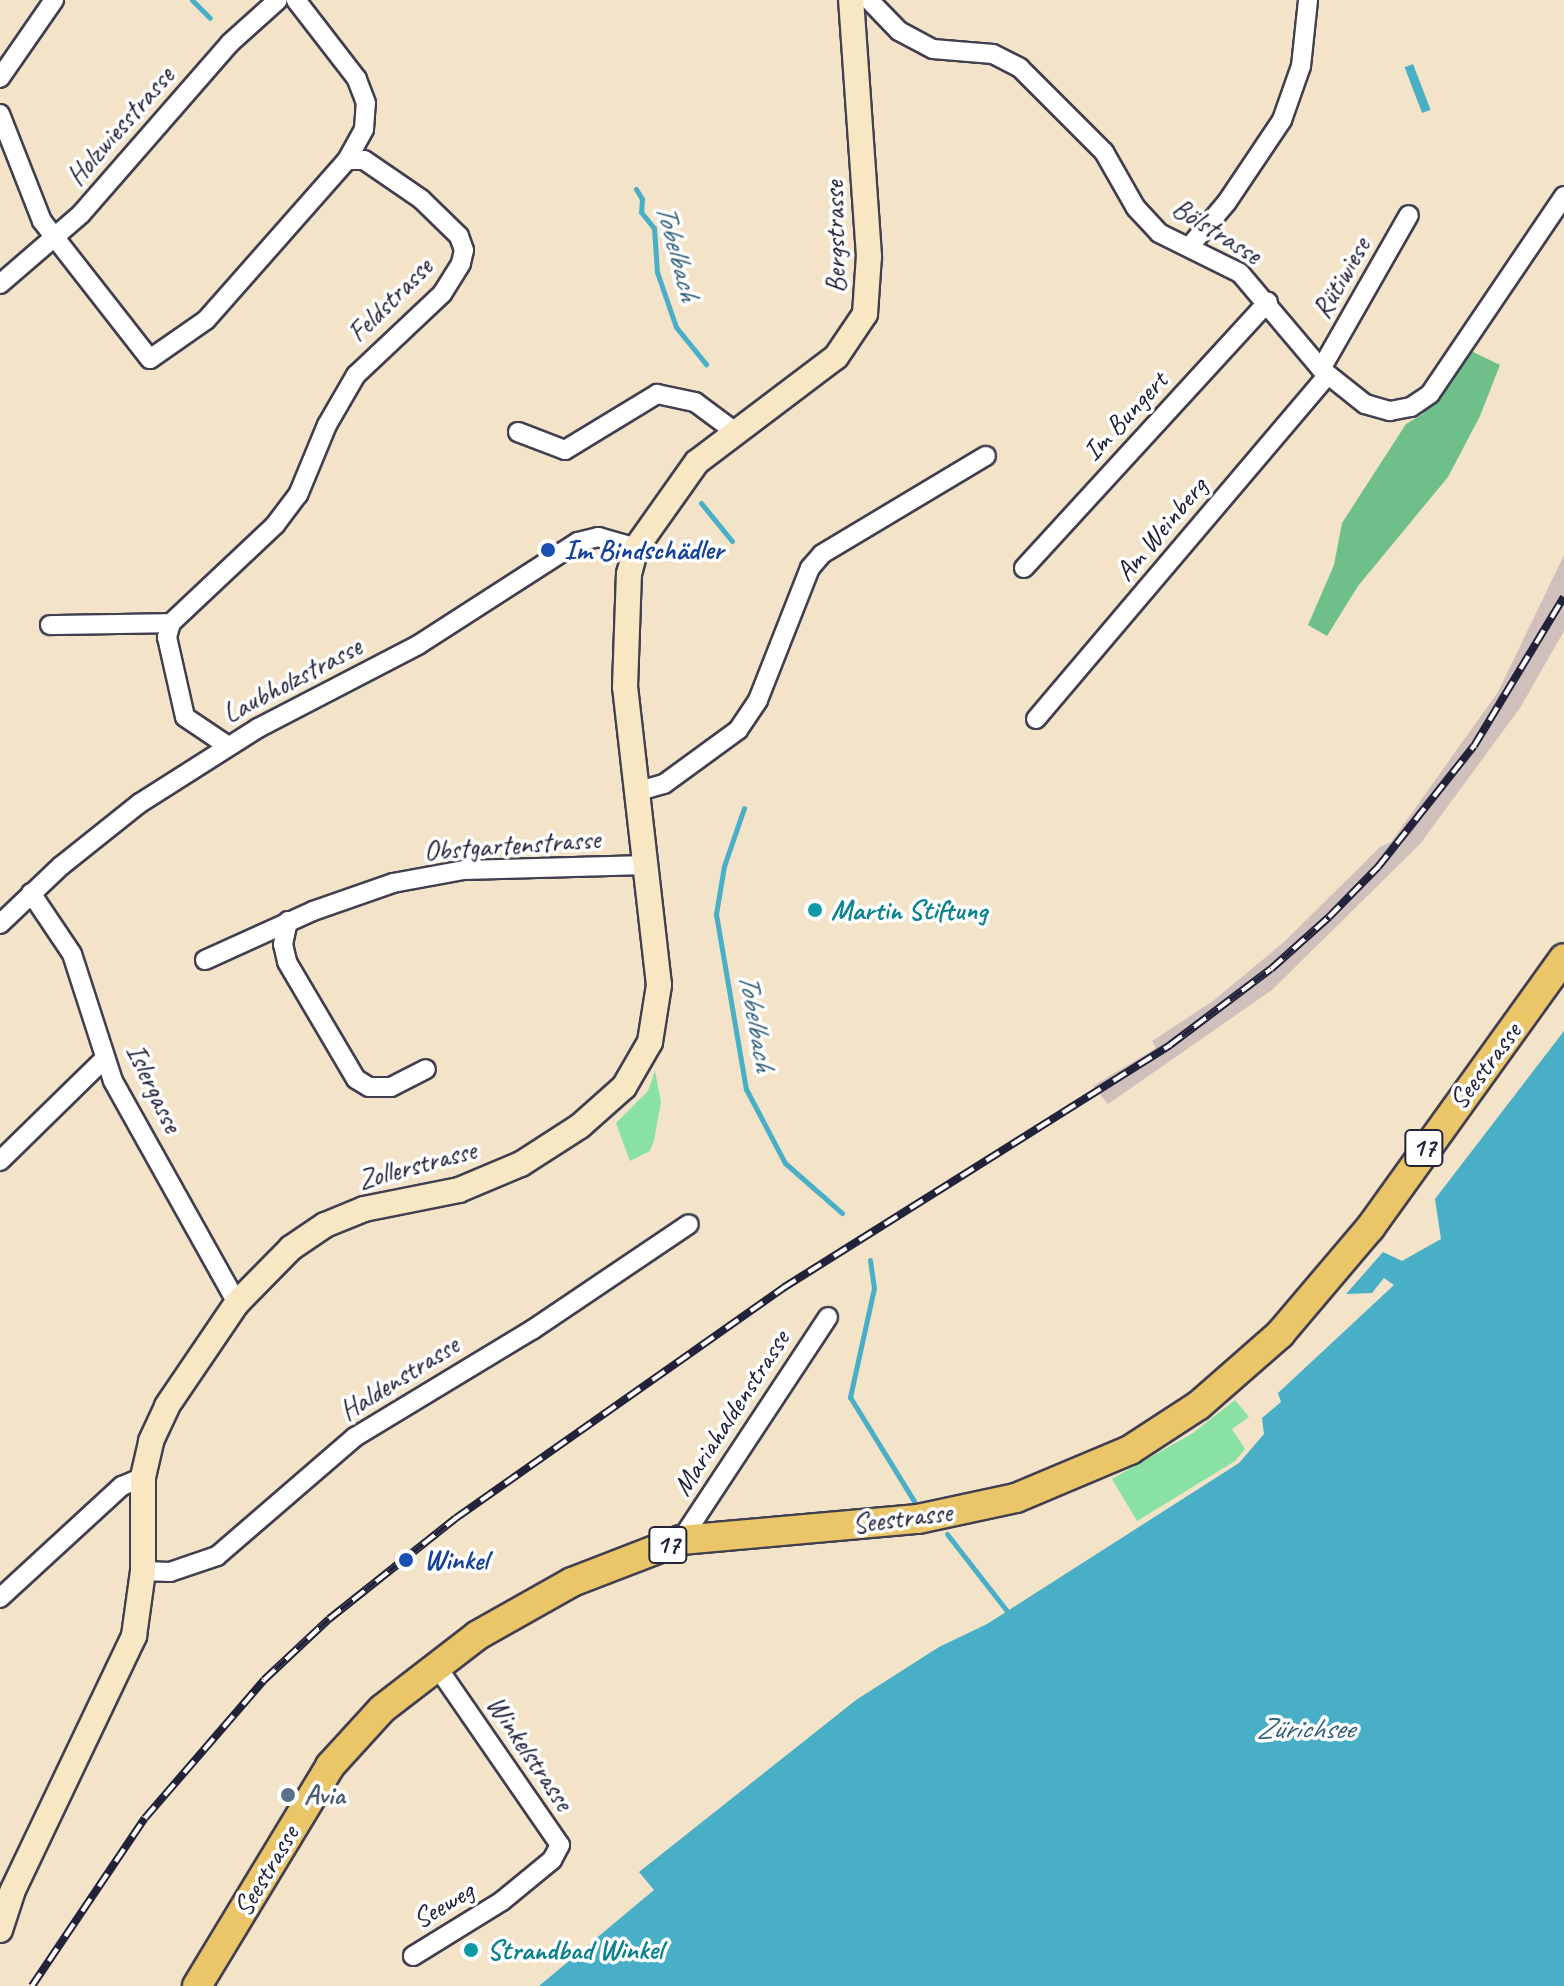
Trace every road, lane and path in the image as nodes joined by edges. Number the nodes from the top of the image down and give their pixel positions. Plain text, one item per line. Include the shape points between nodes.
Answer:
1 (54, 0) edge
2 (278, 0) edge
3 (296, 0) edge
4 (1308, 0) edge
5 (860, 1) edge
6 (0, 78) edge
7 (0, 114) edge
8 (347, 160) junction
9 (1564, 196) edge
10 (1409, 215) dead end
11 (57, 236) junction
12 (1190, 246) junction
13 (0, 284) edge
14 (1268, 302) junction
15 (1325, 372) junction
16 (742, 426) junction
17 (518, 432) dead end
18 (986, 456) dead end
19 (636, 548) junction
20 (1024, 568) dead end
21 (171, 623) junction
22 (50, 625) dead end
23 (1036, 719) dead end
24 (228, 746) junction
25 (639, 791) junction
26 (647, 865) junction
27 (31, 893) junction
28 (288, 921) junction
29 (0, 924) edge
30 (1564, 958) edge
31 (205, 960) dead end
32 (105, 1058) junction
33 (426, 1069) dead end
34 (0, 1161) edge
35 (689, 1224) dead end
36 (237, 1303) junction
37 (828, 1317) dead end
38 (143, 1477) junction
39 (681, 1540) junction
40 (143, 1571) junction
41 (4, 1588) edge
42 (435, 1664) junction
43 (502, 1901) joint
44 (0, 1930) edge
45 (413, 1956) dead end
46 (197, 1986) edge

1 - 6 street
2 - 11 street, Holzwiesstrasse via 230,43
3 - 8 street via 357,79 366,103 364,129
4 - 12 street via 1301,66 1282,120
5 - 12 street, Bölstrasse via 933,49 993,54 1020,68 1104,152 1136,209 1159,233
5 - 16 street, Bergstrasse via 869,256 865,314 836,357
7 - 11 street via 42,221
8 - 11 street via 206,320 150,359
8 - 21 street, Feldstrasse via 364,160 421,199 459,236 461,263 442,294 356,375 327,425 298,495 275,525
9 - 15 street, Bölstrasse via 1430,394 1411,407 1390,411 1365,404
10 - 15 street, Rütiwiese
11 - 13 street, Holzwiesstrasse
12 - 14 street, Bölstrasse via 1240,273
14 - 15 street, Bölstrasse via 1292,339
14 - 20 street, Im Bungert
15 - 23 street, Am Weinberg
16 - 17 street via 695,402 657,394 565,450
16 - 19 street, Zollerstrasse via 681,480
18 - 25 street via 822,554 810,568 758,700 738,730 664,784
19 - 24 street, Laubholzstrasse via 598,537 578,542 418,645
19 - 25 street, Zollerstrasse via 626,605 625,687
21 - 22 street
21 - 24 street via 167,637 185,717
24 - 27 street, Laubholzstrasse via 140,803
25 - 26 street, Zollerstrasse
26 - 28 street, Obstgartenstrasse via 464,870 393,883
26 - 36 street, Zollerstrasse via 659,985 650,1042 624,1087 580,1126 521,1164 459,1190 364,1209 325,1225 291,1248
27 - 29 street, Laubholzstrasse
27 - 32 street, Islergasse via 72,954
28 - 31 street, Obstgartenstrasse
28 - 33 street via 283,944 287,962 356,1079 369,1087 391,1087
30 - 39 main road, Seestrasse / 17 via 1370,1228 1280,1334 1199,1405 1070,1478 979,1508
32 - 34 street
32 - 36 street, Islergasse
35 - 40 street, Haldenstrasse via 532,1330 355,1437 217,1556 170,1572
36 - 38 street, Zollerstrasse via 167,1406
37 - 39 street, Mariahaldenstrasse
38 - 40 street, Zollerstrasse
38 - 41 street via 122,1486
39 - 42 main road, Seestrasse / 17 via 572,1582
40 - 44 street, Zollerstrasse via 134,1636 12,1892
42 - 43 street, Winkelstrasse via 560,1845 552,1860
42 - 46 main road, Seestrasse / 17 via 382,1709 330,1766
43 - 45 street, Seeweg

